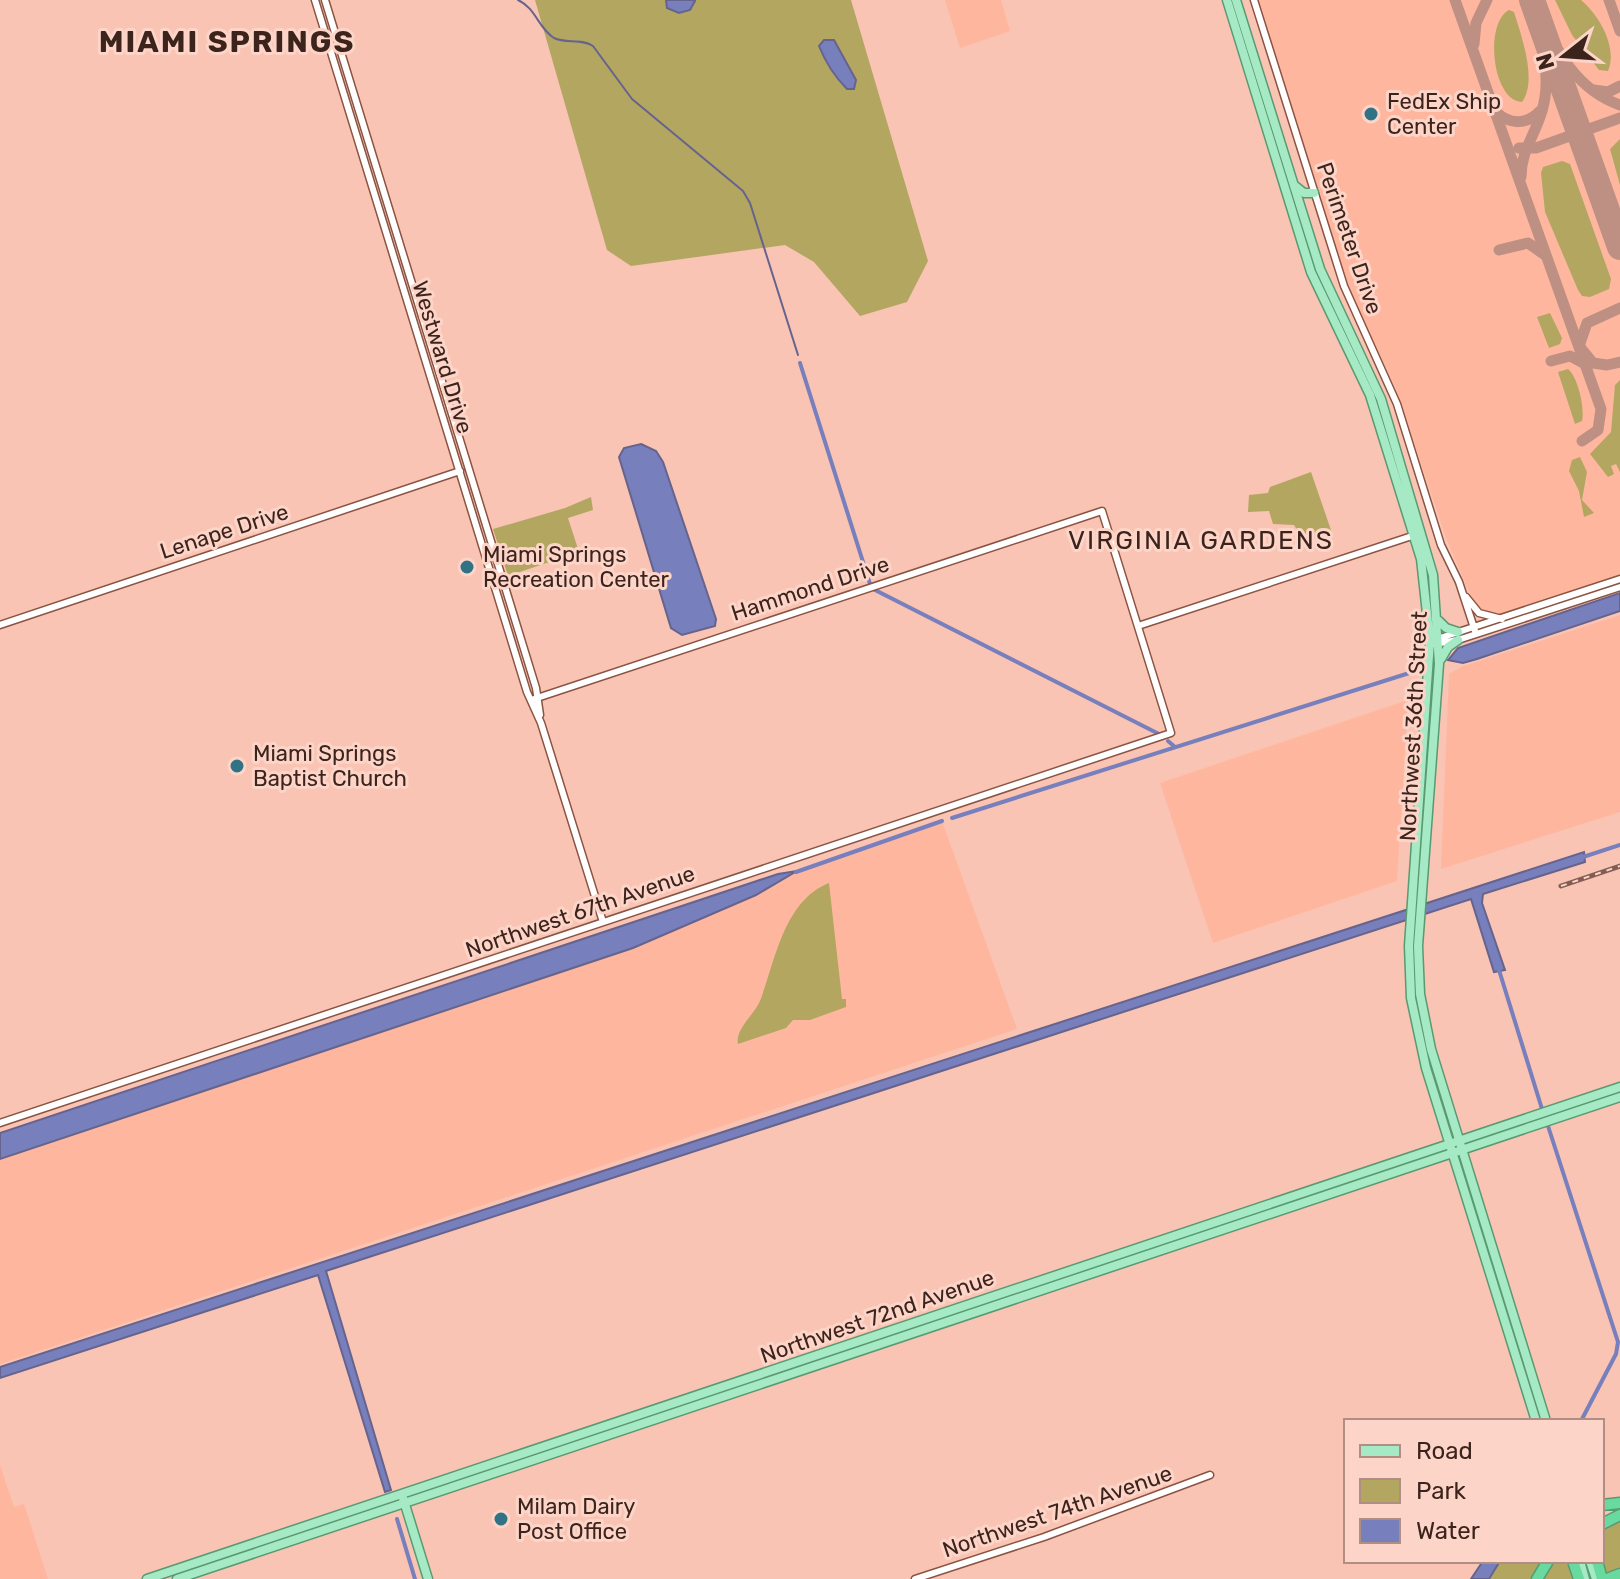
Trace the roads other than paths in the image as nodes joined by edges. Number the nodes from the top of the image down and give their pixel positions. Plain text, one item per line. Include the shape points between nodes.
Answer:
1 (315, 0) edge
2 (325, 0) edge
3 (1227, 0) edge
4 (1236, 0) edge
5 (1254, 0) edge
6 (1256, 80) junction
7 (1293, 185) junction
8 (1314, 193) junction
9 (1301, 211) junction
10 (1322, 286) junction
11 (460, 471) junction
12 (1419, 534) junction
13 (1620, 579) edge
14 (1620, 587) edge
15 (1462, 591) junction
16 (1505, 619) junction
17 (1439, 620) junction
18 (0, 625) edge
19 (1138, 626) junction
20 (1474, 631) junction
21 (1458, 636) junction
22 (1435, 642) junction
23 (1439, 664) junction
24 (535, 699) junction
25 (603, 922) junction
26 (1620, 1087) edge
27 (1620, 1097) edge
28 (1552, 1115) junction
29 (0, 1123) edge
30 (1462, 1145) junction
31 (1451, 1148) junction
32 (1136, 1249) junction
33 (1146, 1255) junction
34 (936, 1315) junction
35 (1509, 1318) junction
36 (932, 1326) junction
37 (1535, 1419) edge
38 (1545, 1419) edge
39 (1210, 1475) dead end
40 (402, 1493) junction
41 (405, 1503) junction
42 (1620, 1574) edge
43 (147, 1579) edge
44 (177, 1579) edge
45 (428, 1579) edge
46 (915, 1579) edge
47 (1605, 1579) edge

1 - 11 street, Westward Drive
2 - 24 street, Westward Drive
3 - 6 main road, Northwest 36th Street
4 - 6 main road, Northwest 36th Street
5 - 8 street, Perimeter Drive
6 - 7 main road, Northwest 36th Street
6 - 10 main road, Northwest 36th Street
7 - 8 main road
7 - 9 main road, Northwest 36th Street
8 - 9 main road
8 - 15 street, Perimeter Drive via 1344,286 1397,404 1436,530
9 - 10 main road, Northwest 36th Street
10 - 12 main road, Northwest 36th Street via 1382,414
11 - 18 street, Lenape Drive
11 - 24 street, Westward Drive
12 - 17 main road, Northwest 36th Street via 1433,575
12 - 19 street
12 - 22 main road, Northwest 36th Street
13 - 16 street
14 - 20 street
15 - 16 street via 1479,613
15 - 20 street
16 - 20 street
17 - 21 main road
17 - 22 main road, Northwest 36th Street
19 - 24 street, Hammond Drive via 1102,511
19 - 25 street, Northwest 67th Avenue via 1171,733
20 - 21 street
21 - 22 street
21 - 23 main road
22 - 23 main road, Northwest 36th Street
22 - 31 main road, Northwest 36th Street via 1409,973 1417,1034
23 - 30 main road, Northwest 36th Street via 1418,970 1423,1014
24 - 25 street, Westward Drive
25 - 29 street, Northwest 67th Avenue
26 - 28 main road, Northwest 72nd Avenue
27 - 28 main road, Northwest 72nd Avenue
28 - 30 main road, Northwest 72nd Avenue
30 - 31 main road, Northwest 72nd Avenue
30 - 35 main road, Northwest 36th Street
31 - 32 main road, Northwest 72nd Avenue
31 - 33 main road, Northwest 72nd Avenue
31 - 35 main road, Northwest 36th Street
32 - 33 main road
32 - 34 main road, Northwest 72nd Avenue
33 - 36 main road, Northwest 72nd Avenue
34 - 36 main road
34 - 40 main road, Northwest 72nd Avenue
35 - 37 main road, Northwest 36th Street
35 - 38 main road, Northwest 36th Street
36 - 41 main road, Northwest 72nd Avenue
39 - 46 street, Northwest 74th Avenue
40 - 41 main road
40 - 43 main road, Northwest 72nd Avenue
41 - 44 main road, Northwest 72nd Avenue
41 - 45 main road
42 - 47 highway

